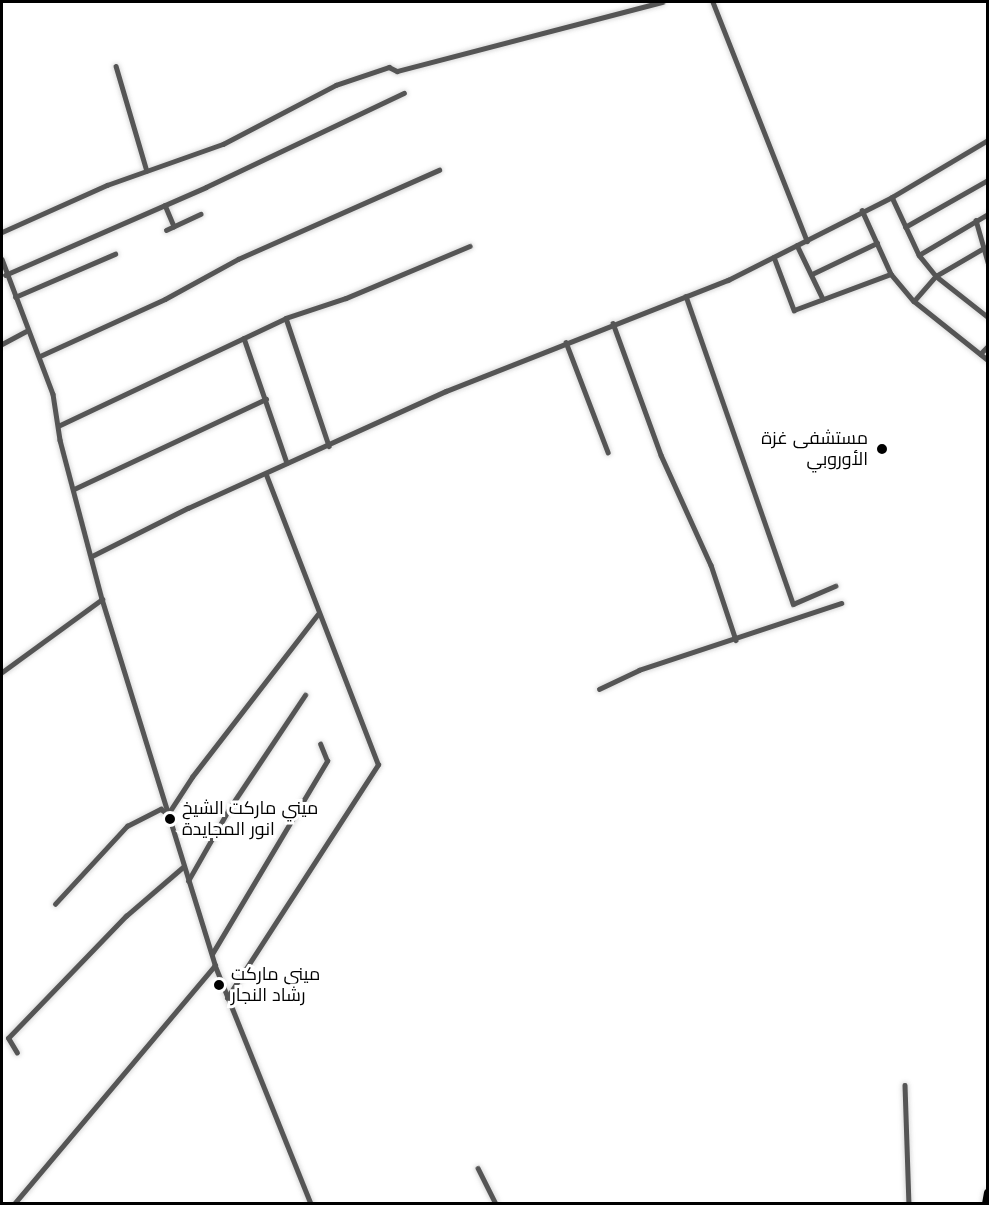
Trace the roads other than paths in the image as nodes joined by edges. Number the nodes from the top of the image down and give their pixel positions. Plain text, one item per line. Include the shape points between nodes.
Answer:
1 (662, 2) edge
2 (713, 2) edge
3 (116, 66) dead end
4 (404, 93) dead end
5 (987, 141) edge
6 (439, 170) dead end
7 (147, 171) junction
8 (987, 180) edge
9 (892, 197) junction
10 (165, 205) junction
11 (862, 210) junction
12 (201, 214) dead end
13 (987, 214) edge
14 (976, 220) junction
15 (174, 226) junction
16 (905, 227) junction
17 (166, 230) dead end
18 (2, 232) edge
19 (807, 241) junction
20 (877, 243) junction
21 (797, 245) junction
22 (470, 246) dead end
23 (984, 248) junction
24 (115, 255) dead end
25 (919, 255) junction
26 (774, 257) junction
27 (2, 259) edge
28 (987, 262) edge
29 (812, 274) junction
30 (891, 274) junction
31 (4, 275) junction
32 (936, 276) junction
33 (686, 296) junction
34 (15, 297) junction
35 (823, 299) junction
36 (914, 301) junction
37 (987, 317) edge
38 (286, 318) junction
39 (613, 323) junction
40 (26, 331) junction
41 (244, 338) junction
42 (566, 342) junction
43 (2, 344) edge
44 (987, 346) edge
45 (980, 354) junction
46 (40, 356) junction
47 (987, 360) edge
48 (266, 399) junction
49 (58, 426) junction
50 (329, 446) junction
51 (608, 452) dead end
52 (287, 463) junction
53 (266, 475) junction
54 (74, 489) junction
55 (92, 556) junction
56 (835, 586) dead end
57 (102, 599) junction
58 (841, 603) dead end
59 (318, 614) junction
60 (736, 640) junction
61 (2, 672) edge
62 (599, 689) dead end
63 (305, 694) dead end
64 (321, 744) dead end
65 (168, 814) junction
66 (183, 867) junction
67 (188, 881) junction
68 (55, 904) dead end
69 (212, 954) junction
70 (215, 965) junction
71 (227, 998) junction
72 (17, 1053) dead end
73 (905, 1085) dead end
74 (478, 1168) dead end
75 (987, 1194) edge
76 (14, 1203) edge
77 (311, 1203) edge
78 (496, 1203) edge
79 (909, 1203) edge
80 (986, 1203) edge

1 - 7 street via 397,71 389,66 336,85 223,144
2 - 19 street
3 - 7 street
4 - 10 street
5 - 9 street
6 - 46 street via 238,260 165,299
7 - 18 street via 29,217
8 - 16 street
9 - 11 street
9 - 16 street
10 - 15 street
10 - 31 street
11 - 19 street
11 - 20 street
12 - 15 street
13 - 14 street
14 - 23 street
14 - 25 street
15 - 17 street
16 - 25 street
19 - 21 street
20 - 29 street
20 - 30 street
21 - 26 street
21 - 29 street
22 - 38 street via 346,298
23 - 28 street
23 - 32 street
24 - 34 street
25 - 32 street
26 - 33 street
26 - 35 street via 794,310
27 - 31 street
29 - 35 street
30 - 35 street
30 - 36 street
31 - 34 street
32 - 36 street
32 - 37 street
33 - 39 street
33 - 56 street via 793,604
34 - 40 street
36 - 45 street
38 - 41 street
38 - 50 street
39 - 42 street
39 - 60 street via 661,455 711,565
40 - 43 street
40 - 46 street
41 - 48 street
41 - 49 street
42 - 50 street via 446,391
42 - 51 street
44 - 45 street
45 - 47 street
46 - 49 street
48 - 52 street
48 - 54 street
49 - 54 street
50 - 52 street
52 - 53 street
53 - 55 street via 188,508
53 - 59 street
54 - 55 street
55 - 57 street
57 - 61 street
57 - 65 street
58 - 60 street
59 - 65 street
59 - 71 street via 378,765
60 - 62 street via 639,670
63 - 67 street via 229,808
64 - 69 street via 327,761
65 - 66 street
65 - 68 street via 161,809 127,825
66 - 67 street
66 - 72 street via 126,916 8,1038
67 - 69 street
69 - 70 street
70 - 71 street
70 - 76 street
71 - 77 street
73 - 79 street
74 - 78 street
75 - 80 highway

